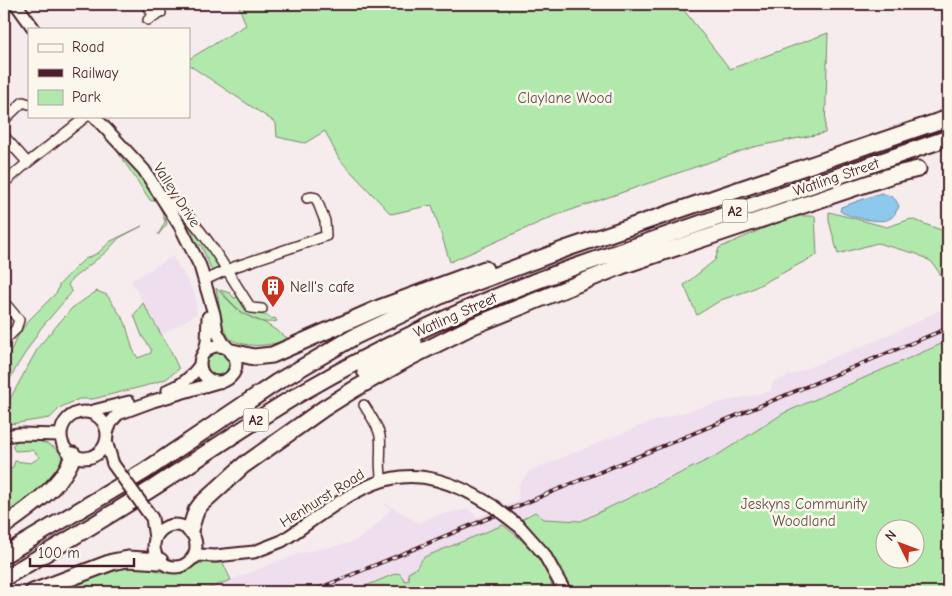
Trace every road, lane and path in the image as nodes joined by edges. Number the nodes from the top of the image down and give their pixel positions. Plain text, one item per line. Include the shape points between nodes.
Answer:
1 (16, 4) edge
2 (148, 4) edge
3 (155, 17) dead end
4 (33, 28) edge
5 (28, 104) edge
6 (85, 118) edge
7 (96, 118) edge
8 (948, 118) edge
9 (4, 120) edge
10 (4, 136) edge
11 (948, 138) edge
12 (27, 162) junction
13 (918, 169) dead end
14 (4, 183) edge
15 (316, 197) dead end
16 (167, 204) junction
17 (534, 261) junction
18 (226, 270) junction
19 (205, 280) junction
20 (522, 286) junction
21 (4, 302) edge
22 (210, 303) junction
23 (262, 309) dead end
24 (4, 341) edge
25 (232, 352) junction
26 (204, 353) junction
27 (200, 365) junction
28 (218, 382) junction
29 (364, 405) dead end
30 (89, 412) junction
31 (61, 434) junction
32 (4, 436) edge
33 (107, 437) junction
34 (73, 455) junction
35 (92, 457) junction
36 (113, 464) junction
37 (240, 468) junction
38 (382, 480) junction
39 (150, 516) junction
40 (170, 525) junction
41 (4, 526) edge
42 (192, 533) junction
43 (155, 538) junction
44 (229, 554) junction
45 (4, 555) edge
46 (192, 559) junction
47 (160, 561) junction
48 (4, 578) edge
49 (33, 592) edge
50 (565, 592) edge

1 - 4 street
2 - 3 street
5 - 9 street via 23,102
6 - 12 street
7 - 16 street, Valley Drive via 138,163
8 - 17 highway, Watling Street / A2
10 - 12 street
11 - 20 highway, Watling Street / A2
12 - 14 street
13 - 37 highway via 622,266 473,326 353,390
15 - 18 street via 325,221 326,236
16 - 18 street via 174,202 192,220
16 - 19 street, Valley Drive via 194,251
17 - 25 highway via 480,270 379,308 269,356 250,357
17 - 45 highway, Watling Street / A2 via 446,294 354,336 136,476
18 - 19 street
18 - 23 street via 236,293 251,308
19 - 22 street, Valley Drive
20 - 37 highway via 406,347 334,390 287,424
20 - 48 highway, Watling Street / A2 via 391,344 312,386 101,521
21 - 24 street via 18,320 16,329
22 - 25 street, Valley Drive via 218,335
22 - 26 street, Valley Drive via 208,342
25 - 26 street via 218,346
25 - 28 street via 236,361 235,371 229,378
26 - 27 street
27 - 28 street via 206,377
27 - 30 street via 179,386
28 - 33 street via 153,400 118,414 111,422
29 - 38 street via 380,435 379,469
30 - 31 street via 70,417
30 - 33 street via 102,420
31 - 32 street
31 - 34 street via 64,447
33 - 35 street via 103,448
33 - 36 street
34 - 35 street
34 - 41 highway via 66,472 45,494
35 - 36 street
36 - 39 street, bridge
37 - 42 highway via 201,504 196,511
38 - 44 street, Henhurst Road via 352,494 271,546 254,552
38 - 50 street, Henhurst Road, bridge via 418,476 473,494 520,527 544,554
39 - 40 street, Henhurst Road
39 - 43 street
40 - 42 street, Henhurst Road via 183,526
40 - 43 street
42 - 44 street, Henhurst Road via 202,544
42 - 46 street via 196,548
43 - 47 street via 154,550
44 - 46 street, Henhurst Road via 199,555
46 - 47 street, Henhurst Road via 180,567
47 - 49 highway via 128,559 112,562

